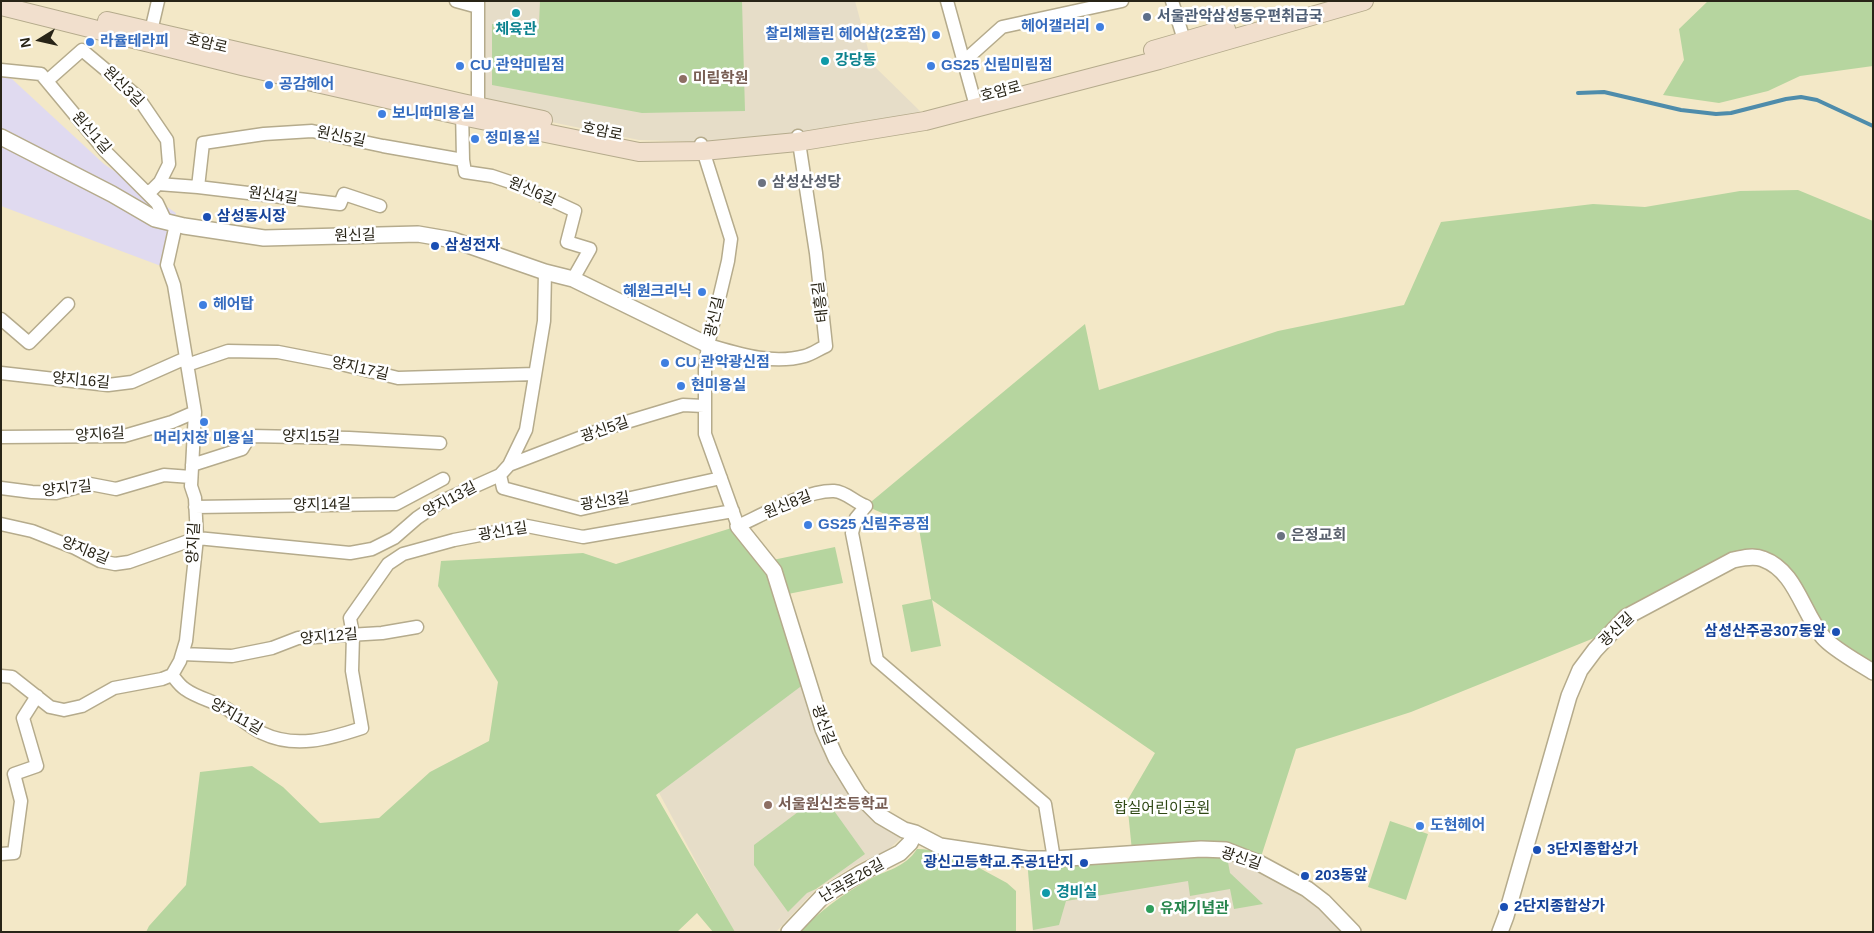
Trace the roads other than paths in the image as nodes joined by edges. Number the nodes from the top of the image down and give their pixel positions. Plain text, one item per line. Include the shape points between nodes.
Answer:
1 (21, 1) edge
2 (158, 1) edge
3 (456, 1) edge
4 (947, 1) edge
5 (1122, 1) edge
6 (1172, 1) edge
7 (1328, 1) edge
8 (1364, 1) edge
9 (478, 4) edge
10 (1, 6) edge
11 (151, 31) junction
12 (1184, 40) junction
13 (963, 62) junction
14 (1, 70) edge
15 (47, 81) junction
16 (974, 99) junction
17 (467, 109) junction
18 (1, 137) edge
19 (798, 139) junction
20 (702, 147) junction
21 (463, 160) junction
22 (158, 184) junction
23 (198, 187) junction
24 (146, 192) junction
25 (380, 206) dead end
26 (171, 223) junction
27 (545, 272) junction
28 (573, 279) junction
29 (68, 304) dead end
30 (1, 319) edge
31 (708, 345) junction
32 (187, 361) junction
33 (1, 373) edge
34 (535, 374) junction
35 (704, 406) junction
36 (194, 412) junction
37 (1, 438) edge
38 (440, 443) dead end
39 (509, 465) junction
40 (192, 471) junction
41 (500, 475) junction
42 (721, 478) junction
43 (443, 479) dead end
44 (1, 488) edge
45 (195, 506) junction
46 (733, 511) junction
47 (1, 524) edge
48 (738, 526) junction
49 (197, 538) junction
50 (417, 627) dead end
51 (354, 635) junction
52 (182, 654) junction
53 (1873, 672) edge
54 (172, 675) junction
55 (1, 676) edge
56 (37, 696) junction
57 (915, 833) junction
58 (1, 854) edge
59 (1054, 859) junction
60 (789, 932) edge
61 (1353, 932) edge
62 (1500, 932) edge

1 - 11 main road, 호암로
2 - 11 street
3 - 9 street
4 - 13 street
5 - 13 street via 1002,27
6 - 12 street
7 - 12 main road, 호암로
8 - 19 main road via 1159,60 925,121
9 - 17 street
10 - 17 main road via 242,66
11 - 17 main road, 호암로
12 - 16 main road, 호암로 via 1125,60
13 - 16 street
14 - 15 street, 원신1길 via 41,74
15 - 22 street, 원신3길 via 82,50 137,96 167,140 169,164
15 - 24 street, 원신1길 via 105,150
16 - 19 main road, 호암로
17 - 20 main road, 호암로 via 640,140
17 - 21 street
18 - 26 street, 원신길 via 155,219
19 - 20 main road, 호암로
19 - 31 street, 태흥길 via 816,253 826,346 805,356 780,359 755,358
20 - 31 street, 광신길 via 731,239
21 - 23 street, 원신5길 via 312,131 264,134 203,142
21 - 28 street, 원신6길 via 465,172 519,185 575,211 567,242 590,249
22 - 23 street, 원신4길
22 - 24 street
23 - 25 street, 원신4길 via 340,204 344,194
24 - 26 street, 원신1길
26 - 27 street, 원신길 via 264,238 418,234 452,240
26 - 32 street, 양지길 via 166,266 174,285
27 - 28 street, 원신길
27 - 34 street, 양지13길 via 544,321
28 - 31 street, 원신길
29 - 30 street via 29,342
31 - 35 street, 광신길
32 - 33 street, 양지16길 via 132,382 108,385
32 - 34 street, 양지17길 via 228,352 278,352 398,378
32 - 36 street, 양지길
34 - 39 street, 양지13길 via 526,430
35 - 39 street, 광신5길 via 683,405 600,430
35 - 42 street, 광신길 via 705,434
36 - 37 street, 양지6길 via 124,436
36 - 40 street, 양지길
38 - 40 street, 양지15길 via 250,436 242,449
39 - 41 street, 양지13길
40 - 44 street, 양지7길 via 164,475 116,489 90,484 56,493
40 - 45 street, 양지길
41 - 42 street, 광신3길 via 503,488 581,509
41 - 49 street, 양지13길 via 442,501 394,538 372,549 350,552
42 - 46 street, 광신길
43 - 45 street, 양지14길 via 396,504
45 - 49 street, 양지길
46 - 48 street, 광신길
46 - 51 street, 광신1길 via 583,537 527,526 403,554 388,564 350,618
47 - 49 street, 양지8길 via 32,531 100,561 115,564
48 - 57 street, 광신길 via 774,571 823,729 843,772 858,794 880,816
48 - 59 street, 원신8길 via 814,493 834,491 866,506 856,518 852,533 877,660 1045,804
49 - 52 street, 양지길
50 - 51 street, 양지12길
51 - 52 street, 양지12길 via 298,638 272,648 232,656
51 - 54 street, 양지11길 via 352,670 362,728 318,741 279,740 262,733 226,708 185,689
52 - 54 street, 양지길
53 - 62 street, 광신길 via 1824,638 1778,566 1762,558 1733,560 1626,617 1580,670 1569,696
54 - 56 street via 114,688 82,706 64,710 50,707
55 - 56 street via 12,677
56 - 58 street via 23,718 37,766 14,774 21,801 14,853
57 - 59 street, 광신길 via 940,846 1027,859
57 - 60 street, 난곡로26길 via 900,853 822,897
59 - 61 street, 광신길 via 1226,850 1259,863 1307,889

